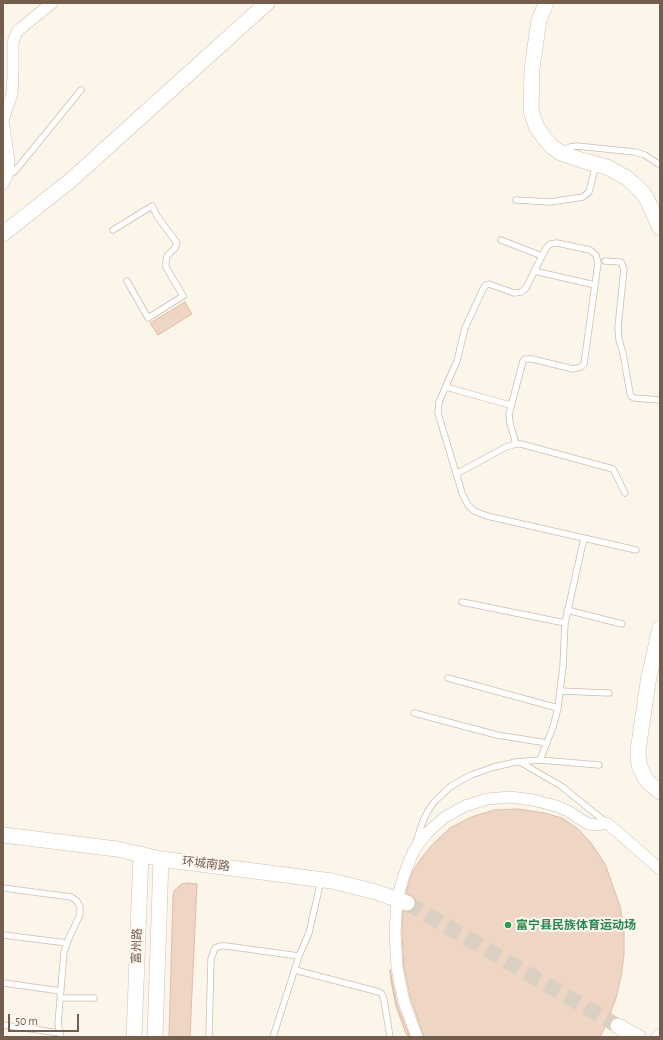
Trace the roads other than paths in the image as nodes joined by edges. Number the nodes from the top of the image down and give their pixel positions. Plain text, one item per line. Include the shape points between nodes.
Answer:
1 (52, 3) edge
2 (266, 3) edge
3 (546, 3) edge
4 (81, 90) dead end
5 (562, 153) junction
6 (596, 164) junction
7 (660, 165) edge
8 (5, 180) edge
9 (516, 200) dead end
10 (660, 228) edge
11 (113, 230) dead end
12 (3, 234) edge
13 (501, 240) dead end
14 (542, 256) junction
15 (605, 261) dead end
16 (534, 271) junction
17 (126, 282) dead end
18 (595, 285) junction
19 (446, 387) junction
20 (660, 400) edge
21 (510, 405) junction
22 (516, 444) junction
23 (456, 474) junction
24 (625, 493) dead end
25 (584, 538) junction
26 (636, 550) dead end
27 (462, 602) dead end
28 (567, 610) junction
29 (565, 623) junction
30 (622, 624) dead end
31 (660, 628) edge
32 (448, 678) dead end
33 (560, 691) junction
34 (609, 693) dead end
35 (558, 708) junction
36 (414, 713) dead end
37 (547, 743) junction
38 (540, 760) junction
39 (520, 762) junction
40 (599, 765) dead end
41 (660, 792) edge
42 (607, 823) junction
43 (3, 835) edge
44 (413, 852) junction
45 (140, 854) junction
46 (161, 858) junction
47 (660, 869) edge
48 (321, 880) junction
49 (3, 888) edge
50 (402, 901) junction
51 (3, 934) edge
52 (67, 943) junction
53 (300, 956) junction
54 (295, 970) junction
55 (3, 983) edge
56 (61, 991) junction
57 (61, 998) junction
58 (94, 998) dead end
59 (3, 1026) edge
60 (618, 1026) tunnel mouth
61 (660, 1034) edge
62 (60, 1035) edge
63 (134, 1037) edge
64 (155, 1037) edge
65 (209, 1037) edge
66 (273, 1037) edge
67 (390, 1037) edge
68 (417, 1037) edge
69 (637, 1037) edge
70 (657, 1037) edge

1 - 8 street via 21,28 12,42 12,94 3,120 9,161
2 - 12 main road via 71,180
3 - 5 main road via 540,16 534,44 531,110 541,135
4 - 8 lane
5 - 6 main road
5 - 7 lane via 570,147 577,146 635,152
6 - 9 lane via 589,192 583,197 550,202
6 - 10 main road via 618,172 635,185 646,197
11 - 17 lane via 152,206 177,242 167,256 166,267 183,296 148,318
13 - 14 lane
14 - 16 lane
14 - 18 lane via 548,246 554,243 594,252 598,262
15 - 20 lane via 621,262 624,269 618,326 631,396
16 - 18 lane
16 - 19 lane via 526,288 521,292 490,284 484,287 465,328 457,361
18 - 21 lane via 584,364 573,369 525,359
19 - 21 lane
19 - 23 lane via 439,402 438,413
21 - 22 lane via 509,419
22 - 23 lane
22 - 24 lane via 613,469
23 - 25 lane via 465,501 478,513
25 - 26 lane
25 - 28 lane
27 - 29 lane
28 - 29 lane
28 - 30 lane
29 - 33 lane
31 - 41 main road via 649,675 638,750 639,765 645,778
32 - 35 lane
33 - 34 lane
33 - 35 lane
35 - 37 lane
36 - 37 lane via 498,734
37 - 38 lane
38 - 39 lane
38 - 40 lane
39 - 42 lane via 561,786
39 - 44 lane via 471,775 442,793 423,821
42 - 44 street via 588,824 562,809 533,800 510,797 487,799 465,806 445,817 428,832
42 - 47 street
43 - 45 main road, 环城南路
44 - 50 street via 404,875
45 - 46 main road, 环城南路
45 - 63 main road, 富州路
46 - 48 main road, 环城南路
46 - 64 main road, 富州路
48 - 50 main road, 环城南路 via 365,888
48 - 53 lane via 309,933
49 - 52 lane via 71,897 77,901 80,914
50 - 68 street via 395,933 397,968 404,1002
51 - 52 lane
52 - 56 lane
53 - 54 lane
53 - 65 lane via 226,946 215,948 211,959
54 - 66 lane
54 - 67 lane via 382,994
55 - 56 lane
56 - 57 lane
57 - 58 lane
57 - 62 lane via 58,1024
59 - 62 lane
60 - 69 main road
61 - 70 street

